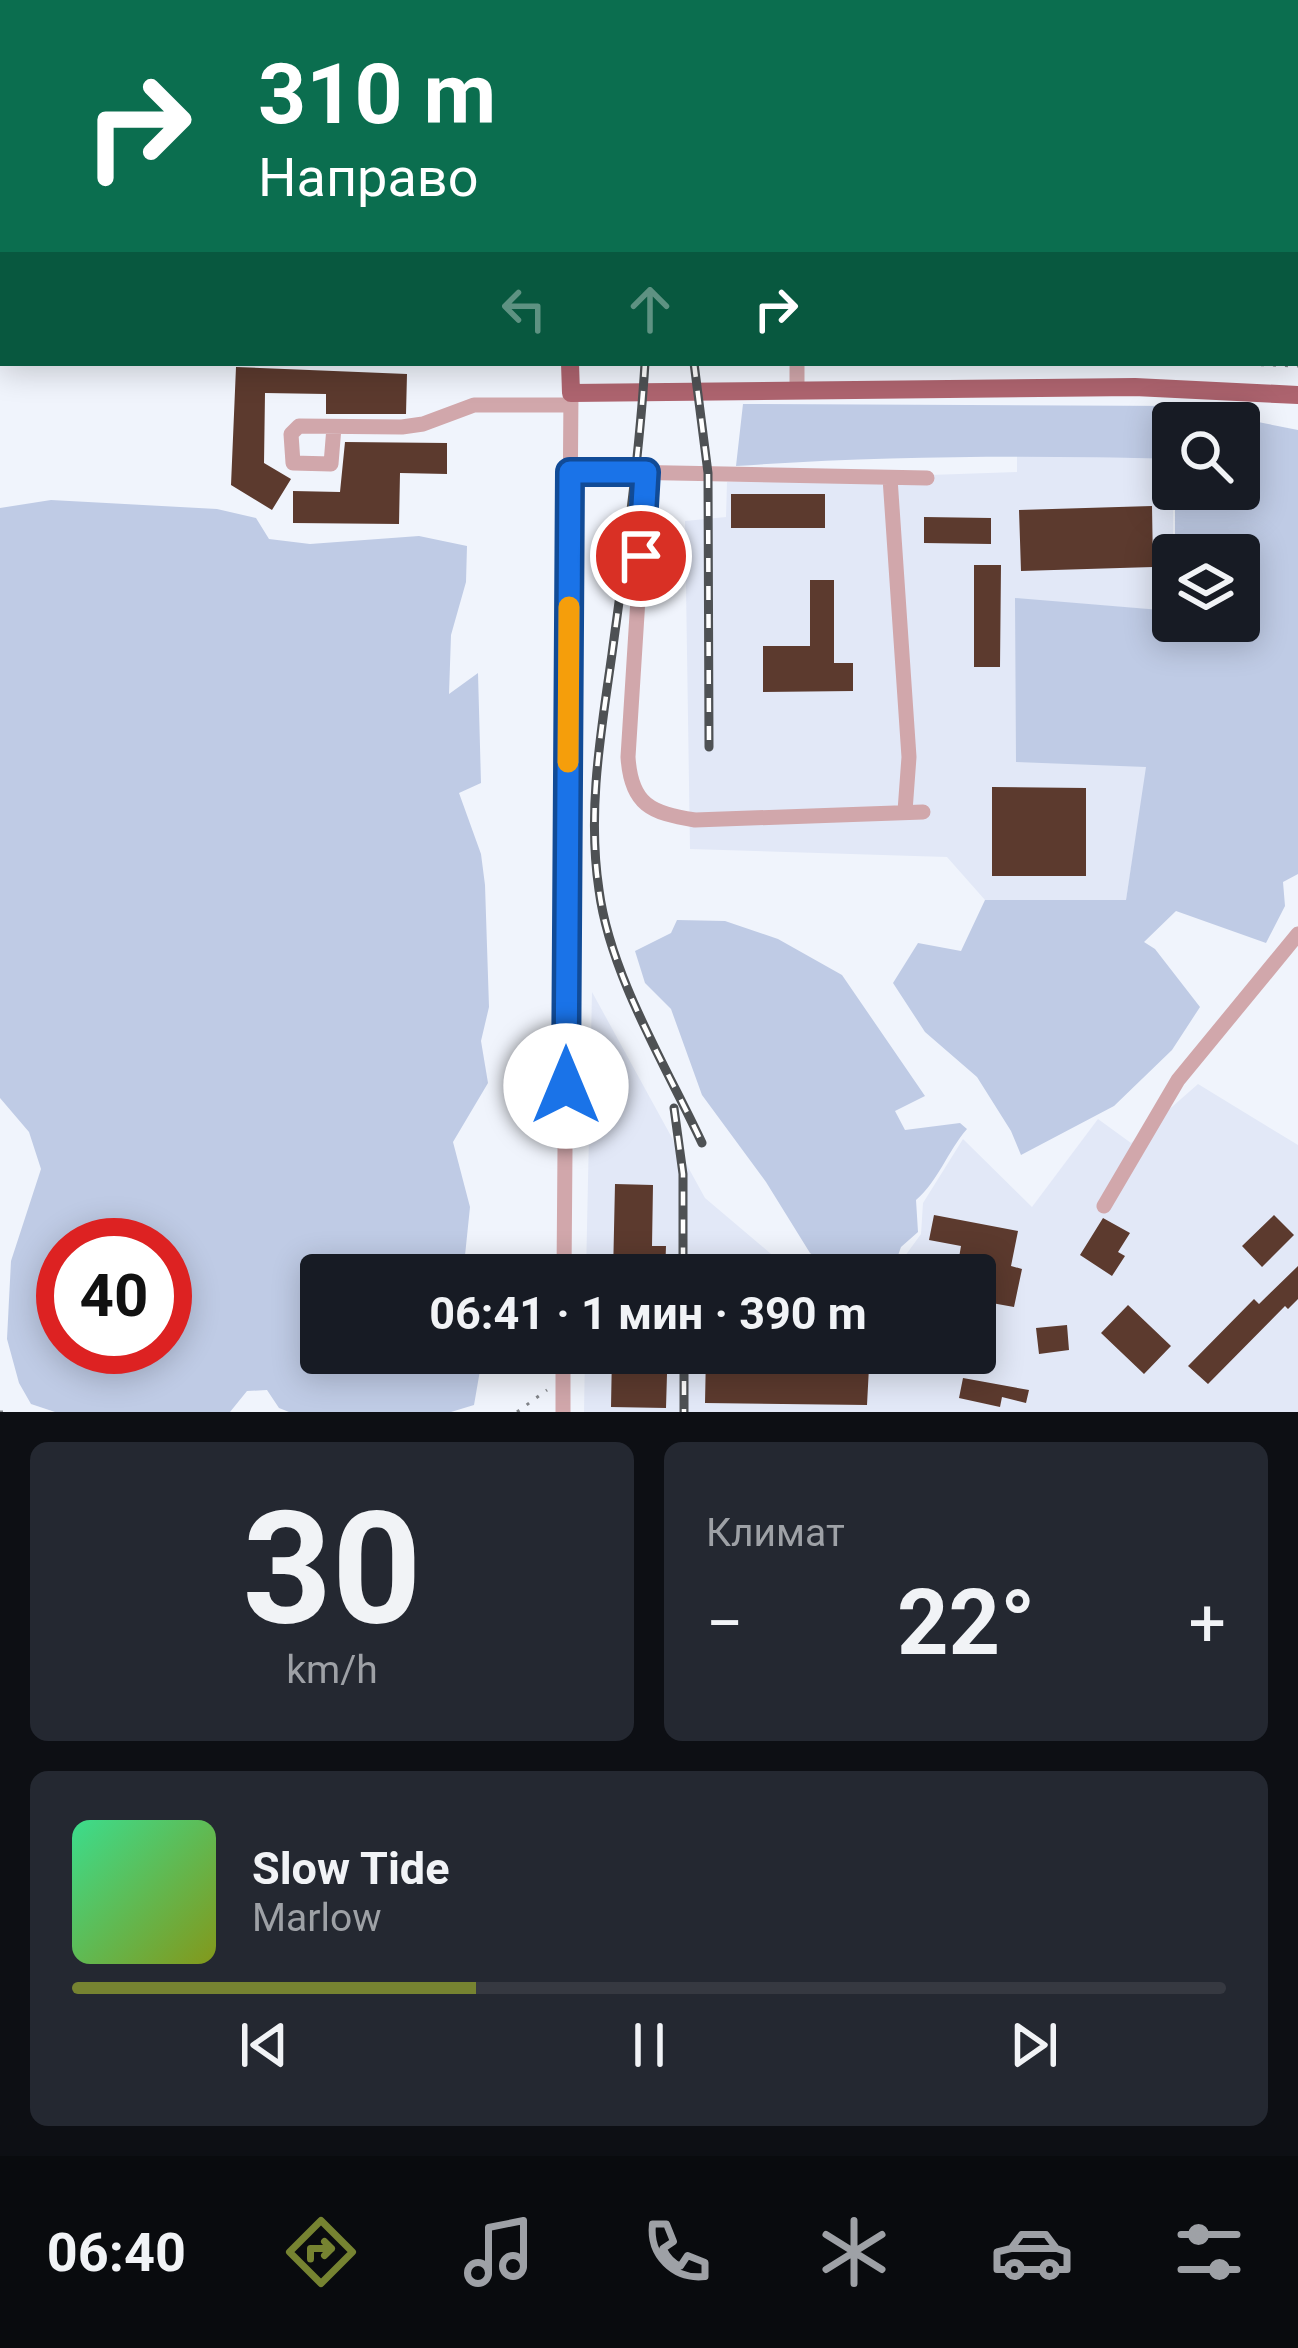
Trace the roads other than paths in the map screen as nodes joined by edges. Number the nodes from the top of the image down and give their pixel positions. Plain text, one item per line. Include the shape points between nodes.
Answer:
1 (570, 366) edge
2 (797, 366) edge
3 (797, 391) junction
4 (1298, 395) edge
5 (571, 399) junction
6 (334, 427) dead end
7 (570, 472) junction
8 (646, 472) junction
9 (890, 478) junction
10 (927, 478) dead end
11 (905, 812) junction
12 (923, 812) dead end
13 (1298, 934) edge
14 (1104, 1205) dead end
15 (564, 1254) edge
16 (563, 1374) edge
17 (563, 1412) edge

1 - 5 main road
2 - 3 street
3 - 4 main road via 1135,387
3 - 5 main road
5 - 6 street via 482,404 412,426
5 - 7 street
7 - 8 street
7 - 15 street
8 - 9 street
8 - 11 street via 628,757 638,797 662,815 695,820
9 - 10 street
9 - 11 street via 909,757
11 - 12 street
13 - 14 street via 1178,1080
16 - 17 street

